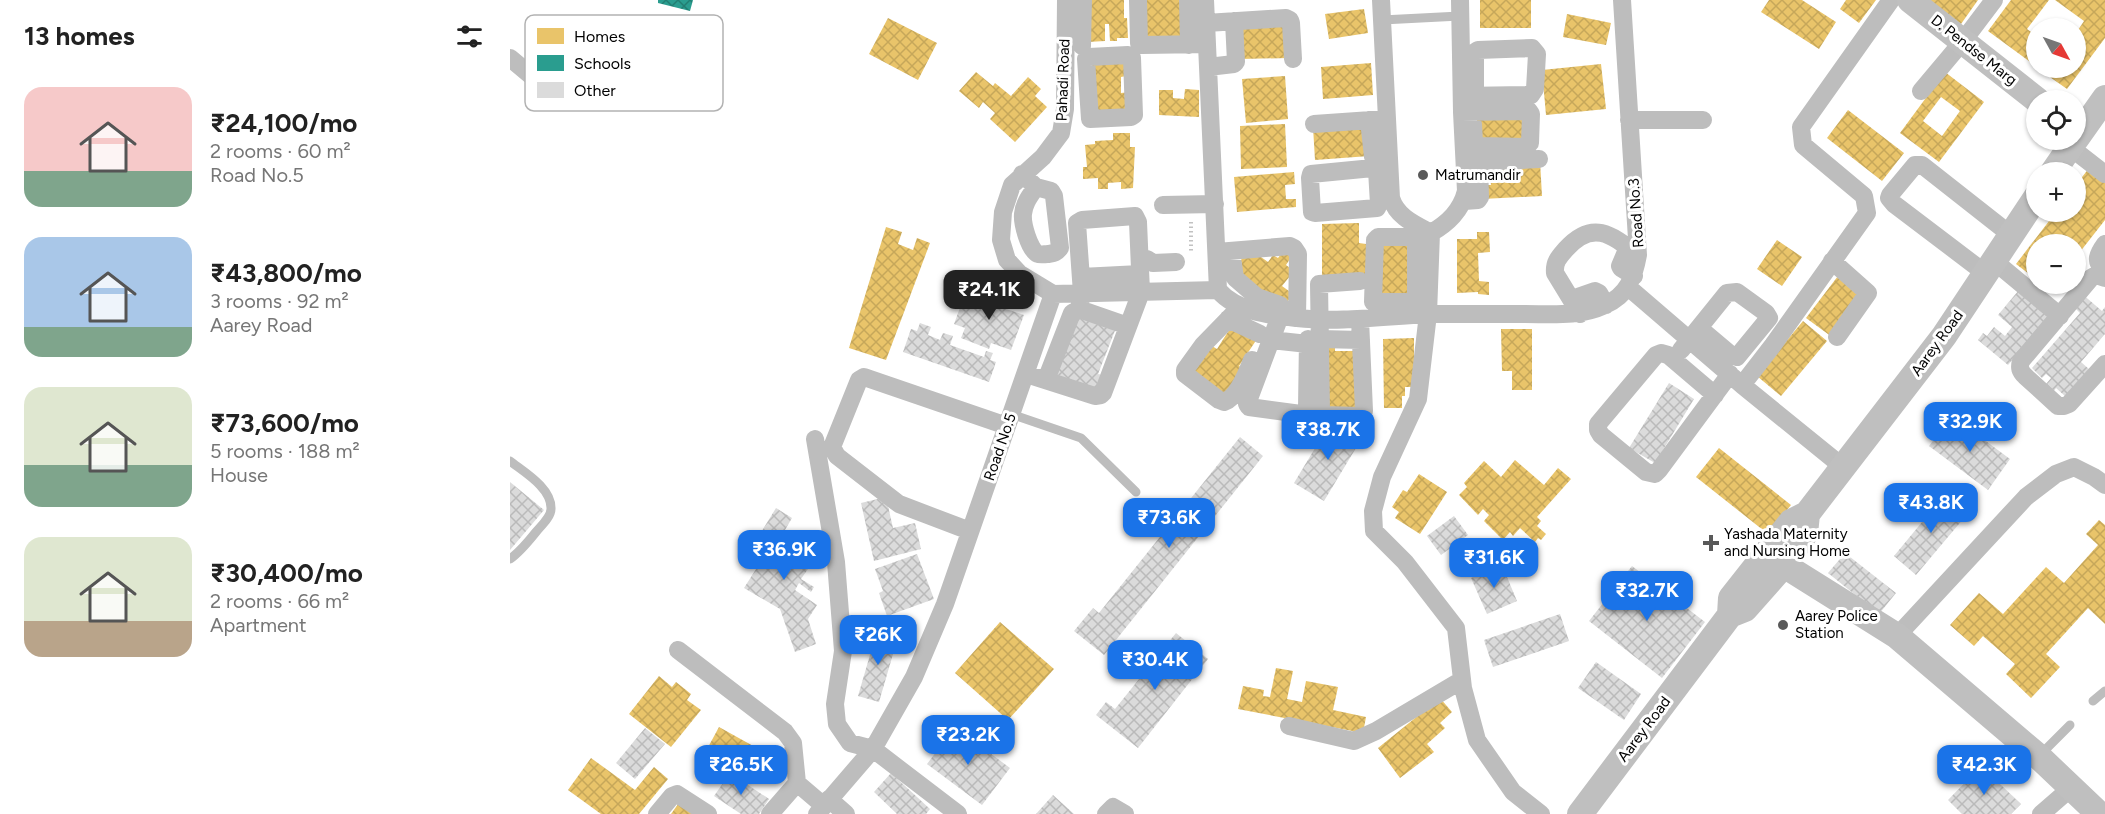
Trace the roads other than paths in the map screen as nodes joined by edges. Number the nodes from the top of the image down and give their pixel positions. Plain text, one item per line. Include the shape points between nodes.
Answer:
1 (1066, 0) edge
2 (1083, 0) edge
3 (1132, 0) edge
4 (1138, 0) edge
5 (1381, 0) edge
6 (1622, 0) edge
7 (1891, 0) edge
8 (1910, 0) edge
9 (1994, 0) edge
10 (1460, 8) edge
11 (1198, 10) edge
12 (1382, 20) junction
13 (1234, 21) junction
14 (1963, 41) junction
15 (1198, 44) junction
16 (1074, 46) junction
17 (510, 58) edge
18 (1293, 59) dead end
19 (1468, 64) junction
20 (1208, 67) junction
21 (525, 71) edge
22 (1087, 71) junction
23 (1065, 73) junction
24 (1921, 91) dead end
25 (2026, 91) edge
26 (2105, 98) edge
27 (1468, 104) junction
28 (1089, 107) junction
29 (1065, 109) junction
30 (1378, 120) junction
31 (1629, 120) junction
32 (1703, 120) dead end
33 (2086, 123) edge
34 (1314, 124) dead end
35 (2085, 150) edge
36 (1539, 159) dead end
37 (1316, 162) dead end
38 (1472, 163) junction
39 (1381, 165) junction
40 (1022, 174) junction
41 (2105, 174) edge
42 (1036, 187) dead end
43 (1385, 199) junction
44 (1215, 204) junction
45 (1163, 206) dead end
46 (2026, 213) edge
47 (1421, 232) junction
48 (2012, 235) junction
49 (2105, 244) edge
50 (1224, 251) junction
51 (1633, 251) junction
52 (1832, 261) junction
53 (1990, 267) junction
54 (1153, 270) junction
55 (2105, 271) edge
56 (2105, 278) edge
57 (1360, 281) dead end
58 (1631, 282) junction
59 (1218, 290) junction
60 (1163, 291) junction
61 (1081, 293) junction
62 (1053, 294) junction
63 (1576, 307) junction
64 (1369, 313) junction
65 (1428, 315) junction
66 (2060, 316) junction
67 (1272, 319) junction
68 (1339, 320) junction
69 (1128, 326) junction
70 (1759, 332) junction
71 (1694, 334) junction
72 (1837, 337) dead end
73 (1340, 339) junction
74 (1360, 340) junction
75 (1314, 341) junction
76 (1773, 345) junction
77 (1673, 360) junction
78 (2105, 364) edge
79 (1026, 374) junction
80 (1736, 379) junction
81 (1046, 380) junction
82 (1715, 395) junction
83 (1009, 420) junction
84 (815, 439) dead end
85 (510, 461) edge
86 (1843, 466) junction
87 (2105, 485) edge
88 (1136, 492) dead end
89 (970, 531) junction
90 (510, 559) edge
91 (1774, 560) junction
92 (1897, 636) junction
93 (678, 650) dead end
94 (1462, 680) junction
95 (2105, 692) edge
96 (2093, 701) dead end
97 (2070, 724) dead end
98 (1289, 726) dead end
99 (873, 749) junction
100 (2038, 757) junction
101 (797, 783) junction
102 (2071, 788) junction
103 (823, 806) edge
104 (657, 814) edge
105 (708, 814) edge
106 (770, 814) edge
107 (846, 814) edge
108 (958, 814) edge
109 (1106, 814) edge
110 (1125, 814) edge
111 (1541, 814) edge
112 (1580, 814) edge
113 (2042, 814) edge
114 (2099, 814) edge

1 - 16 street, Pahadi Road
2 - 16 street
3 - 16 street via 1130,44
4 - 15 street via 1139,43
5 - 12 street
6 - 31 street, Road No.3
7 - 52 street via 1801,127 1803,145 1864,196 1867,213
8 - 14 street, D. Pendse Marg
9 - 14 street
10 - 12 lane
10 - 19 street
11 - 13 street
11 - 15 street
12 - 30 street
13 - 18 street via 1290,20
13 - 20 street via 1236,62
14 - 24 street
14 - 25 street, D. Pendse Marg
15 - 20 street
16 - 23 street, Pahadi Road
17 - 21 street
19 - 27 street
19 - 27 street via 1478,50 1532,48 1537,54 1535,89 1531,95
20 - 44 street
22 - 23 street
22 - 28 street
22 - 28 street via 1089,57 1132,58 1134,115 1091,120
23 - 29 street, Pahadi Road
26 - 33 street
27 - 38 street
28 - 29 street
29 - 40 street, Pahadi Road via 1053,146
30 - 34 street
30 - 39 street
31 - 32 street
31 - 51 street, Road No.3
35 - 41 street
36 - 38 street
37 - 39 street
38 - 47 street via 1458,212 1445,225
39 - 43 street
39 - 43 street via 1377,170 1313,173 1311,209 1315,213 1376,209
40 - 42 street
40 - 62 street, Pahadi Road via 1012,185 1003,212 1001,240 1007,260 1020,274
43 - 47 street
44 - 45 street
44 - 50 street
46 - 48 street, Aarey Road
47 - 64 street via 1414,300
47 - 64 street via 1375,240
47 - 65 street
48 - 53 street, Aarey Road
48 - 53 street via 1922,165 1915,165 1890,195 1894,204
49 - 55 street via 2096,258
50 - 59 street
50 - 67 street via 1243,287 1268,302 1285,306
50 - 67 street via 1294,248 1298,254
51 - 58 street, Road No.3
51 - 63 street via 1612,235 1588,232 1577,237 1557,258 1555,266 1555,273
52 - 72 street via 1868,293
52 - 76 street
53 - 66 street
53 - 86 street, Aarey Road via 1944,336
54 - 60 street
54 - 60 street
54 - 61 street
54 - 61 street via 1135,216 1079,221
54 - 69 street
56 - 66 street via 2091,278
57 - 67 street via 1319,284
58 - 63 street via 1606,305
58 - 71 street
59 - 60 street
59 - 67 street via 1226,299
61 - 62 street
61 - 69 street
61 - 81 street
62 - 79 street, Road No.5
63 - 65 street
64 - 65 street
64 - 68 street
64 - 74 street
65 - 94 street via 1418,399 1382,477 1373,512 1374,531 1405,562 1456,628
66 - 78 street via 2021,361 2020,371 2058,406 2064,406
67 - 68 street
67 - 75 street
67 - 75 street
67 - 75 street via 1247,404 1251,408 1301,414 1305,411
68 - 73 street
69 - 81 street via 1101,395
70 - 71 street via 1734,357
70 - 71 street via 1768,315 1733,291 1723,297
70 - 76 street
71 - 77 street
71 - 80 street
73 - 74 street
73 - 75 street
74 - 75 street via 1364,411 1360,416 1328,417 1321,411
76 - 80 street
77 - 82 street
77 - 82 street via 1665,353 1656,355 1598,424 1601,435 1646,472 1655,474
79 - 81 street
79 - 83 street, Road No.5
80 - 82 street
80 - 86 street
83 - 88 lane via 1081,438
83 - 89 street, Road No.5
83 - 89 street via 864,377 859,380 832,447 837,456 899,504
84 - 99 street via 836,562 843,651 835,704 837,724 850,743
85 - 90 lane via 539,484 551,509 533,536
86 - 91 street, Aarey Road via 1807,514 1805,534
87 - 92 street via 2074,467 2056,474 2026,497
89 - 99 street, Road No.5 via 914,677
91 - 92 street
91 - 112 street, Aarey Road via 1745,609 1730,615
92 - 100 street
93 - 101 street via 785,732 793,743
94 - 98 street via 1354,741
94 - 111 street via 1478,740 1514,792
95 - 96 lane
97 - 100 lane
99 - 103 street, Road No.5
99 - 108 street
100 - 102 street
101 - 103 street
101 - 106 street
102 - 113 street
102 - 114 street
103 - 107 street
104 - 105 street via 677,794
109 - 110 street via 1113,807

